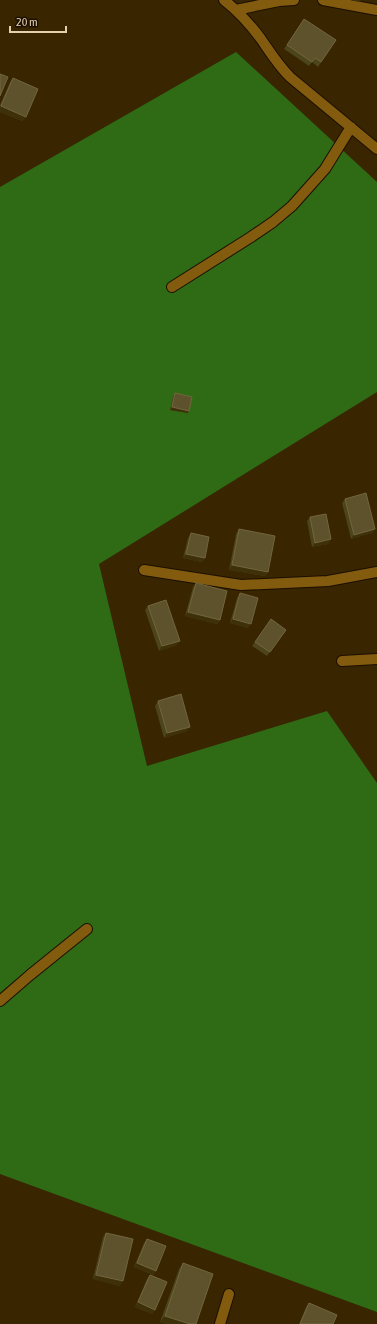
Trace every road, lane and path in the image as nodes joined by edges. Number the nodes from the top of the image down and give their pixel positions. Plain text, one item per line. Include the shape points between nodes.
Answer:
1 (224, 0) edge
2 (294, 0) edge
3 (323, 0) edge
4 (236, 10) junction
5 (377, 10) edge
6 (351, 127) junction
7 (377, 149) edge
8 (172, 287) dead end
9 (144, 570) dead end
10 (377, 572) edge
11 (377, 659) edge
12 (342, 661) dead end
13 (87, 928) dead end
14 (0, 1001) edge
15 (229, 1294) dead end
16 (220, 1324) edge

1 - 4 street
2 - 4 street
3 - 5 street
4 - 6 street via 279,66
6 - 7 street
6 - 8 street via 325,169 292,206 251,237
9 - 10 street via 241,585 328,581
11 - 12 street
13 - 14 street
15 - 16 street

